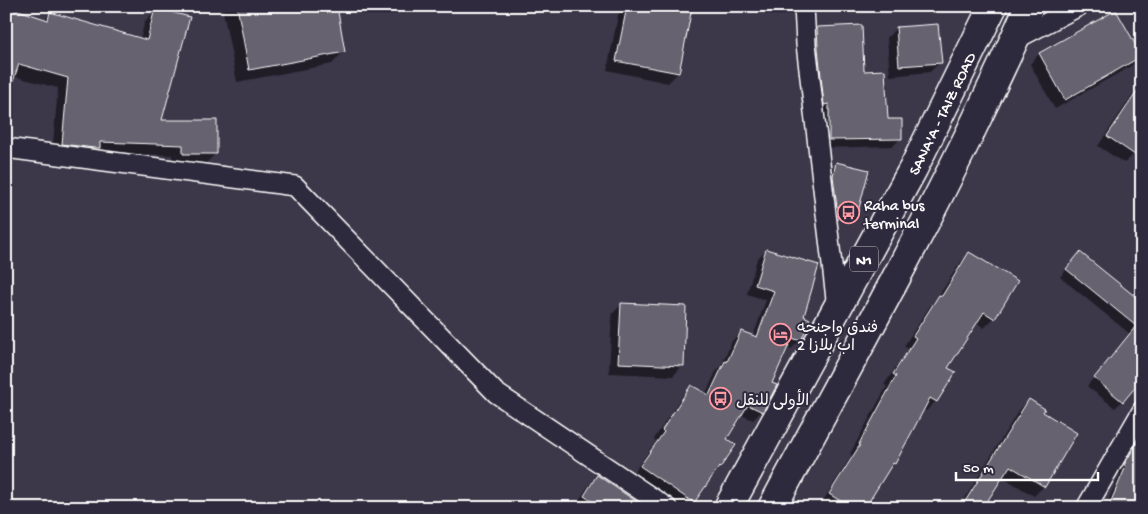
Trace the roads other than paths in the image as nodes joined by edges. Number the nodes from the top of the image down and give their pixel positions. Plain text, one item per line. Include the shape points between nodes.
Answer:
1 (804, 6) edge
2 (993, 6) edge
3 (1029, 6) edge
4 (1079, 6) edge
5 (1016, 39) junction
6 (6, 148) edge
7 (837, 307) junction
8 (1142, 411) edge
9 (667, 508) edge
10 (728, 508) edge
11 (772, 508) edge
12 (1086, 508) edge

1 - 7 street
2 - 7 highway, SANA'A - TAIZ ROAD / N1 via 914,169
3 - 5 highway, N1
4 - 5 street
5 - 11 highway, N1 via 943,187
6 - 9 street via 295,186 496,393
7 - 10 highway, SANA'A - TAIZ ROAD / N1
8 - 12 street

